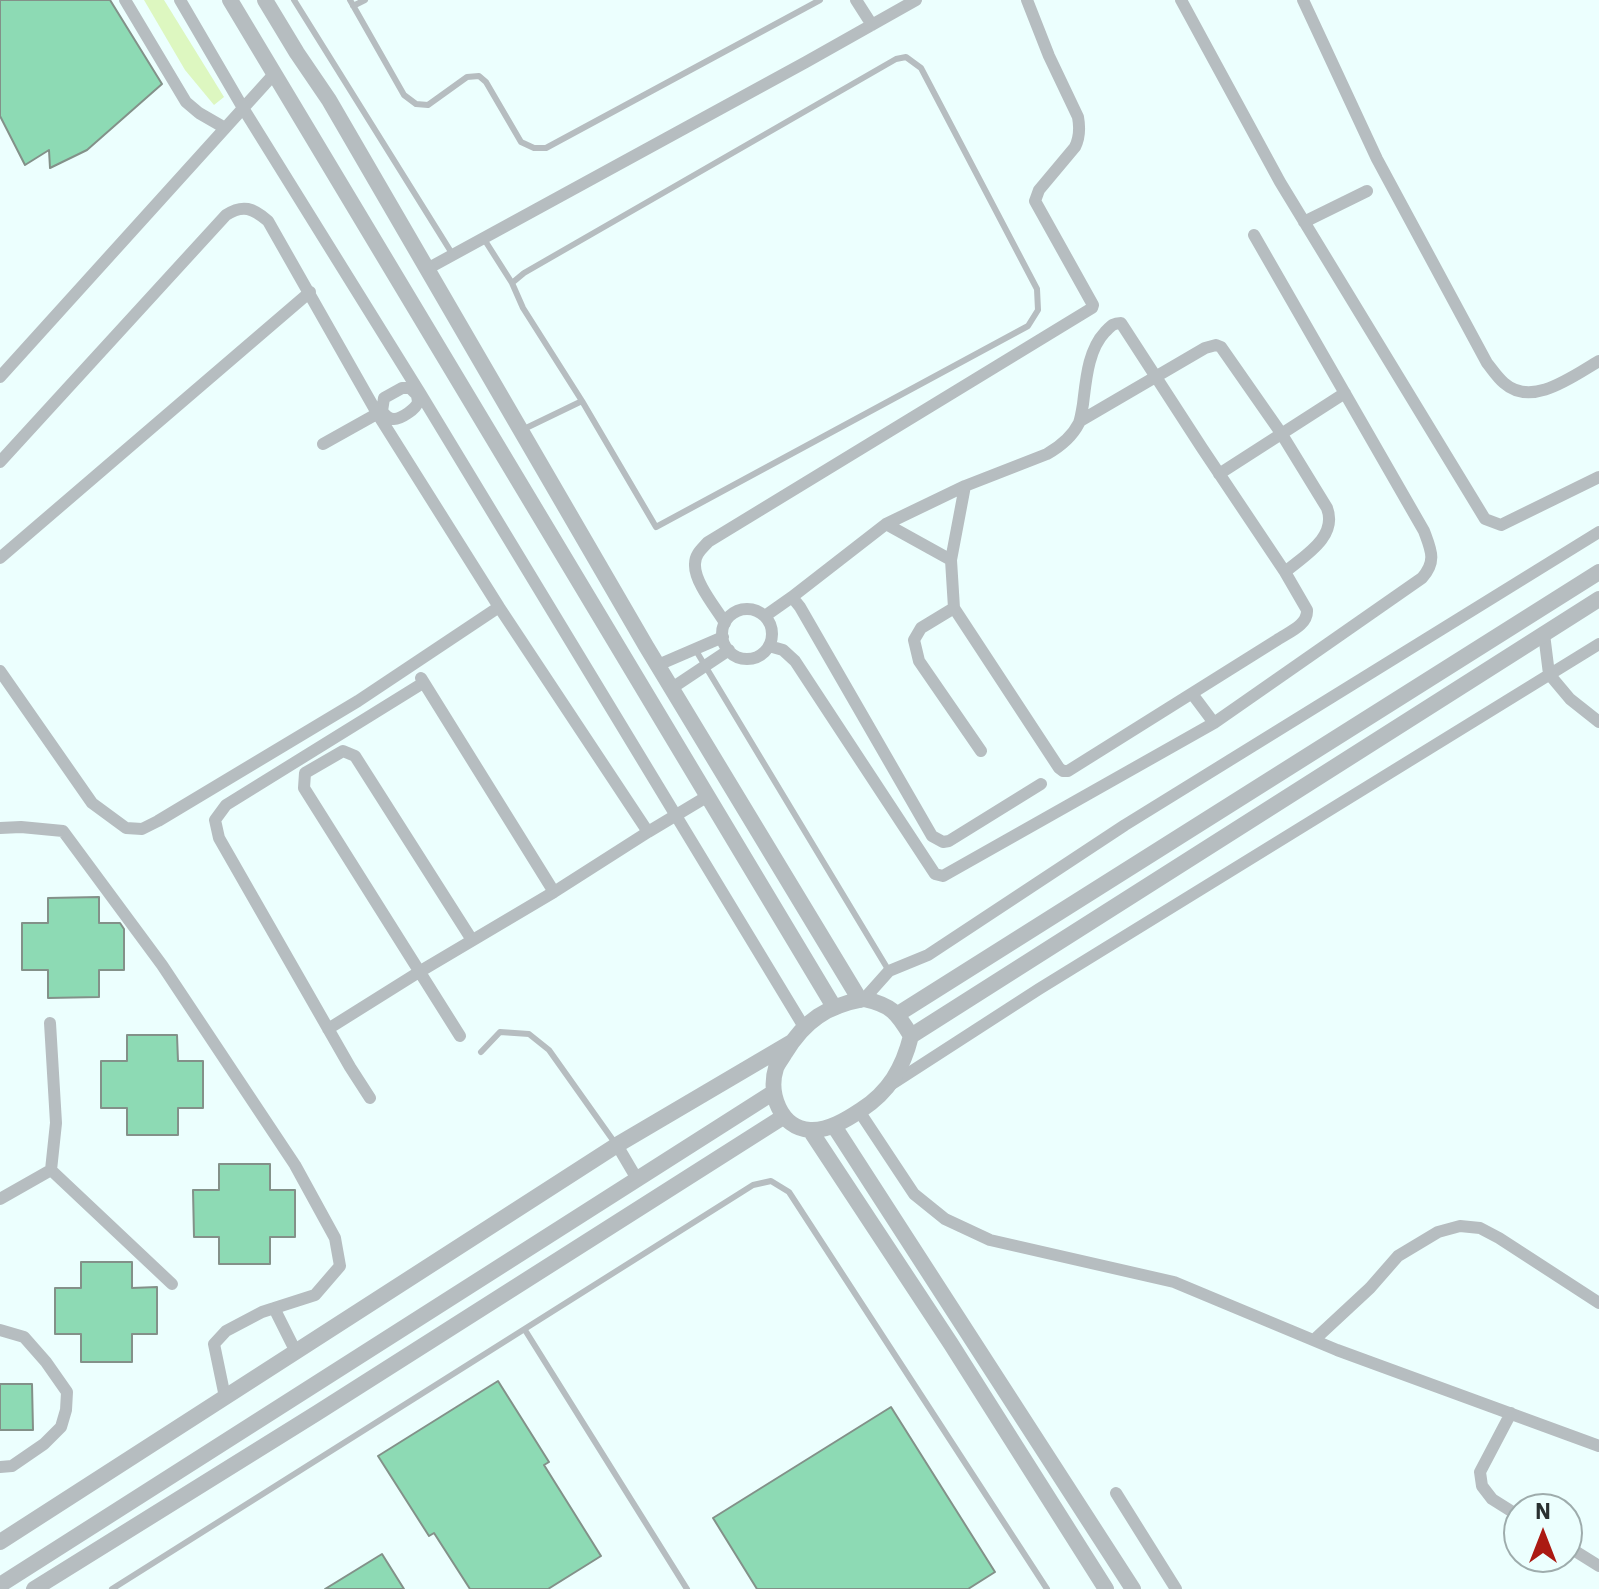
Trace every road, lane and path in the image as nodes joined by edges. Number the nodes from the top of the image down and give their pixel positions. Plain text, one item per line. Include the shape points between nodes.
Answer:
1 (125, 0) edge
2 (180, 0) edge
3 (230, 0) edge
4 (265, 0) edge
5 (294, 0) edge
6 (365, 0) edge
7 (820, 0) edge
8 (856, 0) edge
9 (916, 0) edge
10 (1027, 0) edge
11 (1181, 0) edge
12 (1303, 0) edge
13 (351, 3) edge
14 (872, 25) junction
15 (275, 73) junction
16 (243, 108) junction
17 (225, 128) junction
18 (1367, 191) dead end
19 (1304, 222) junction
20 (1254, 235) dead end
21 (484, 238) junction
22 (453, 255) junction
23 (427, 269) junction
24 (512, 283) junction
25 (310, 292) junction
26 (1088, 312) junction
27 (1104, 333) junction
28 (1599, 361) edge
29 (0, 377) edge
30 (1157, 378) junction
31 (1345, 393) junction
32 (418, 394) junction
33 (582, 401) junction
34 (508, 408) junction
35 (379, 412) junction
36 (482, 420) junction
37 (1080, 421) junction
38 (521, 431) junction
39 (1281, 433) junction
40 (323, 444) dead end
41 (0, 462) edge
42 (1219, 474) junction
43 (1599, 477) edge
44 (965, 486) junction
45 (886, 524) junction
46 (1599, 532) edge
47 (0, 558) edge
48 (951, 560) junction
49 (1285, 572) junction
50 (1599, 572) edge
51 (792, 597) junction
52 (1599, 599) edge
53 (499, 607) junction
54 (954, 608) junction
55 (765, 616) junction
56 (725, 623) junction
57 (1544, 634) junction
58 (723, 637) junction
59 (1599, 644) edge
60 (769, 646) junction
61 (695, 649) junction
62 (729, 650) junction
63 (414, 665) junction
64 (658, 665) junction
65 (705, 666) junction
66 (0, 671) edge
67 (1549, 674) junction
68 (423, 683) junction
69 (672, 688) junction
70 (1193, 695) junction
71 (1599, 722) edge
72 (1214, 723) junction
73 (981, 751) dead end
74 (1041, 784) dead end
75 (708, 796) junction
76 (676, 815) junction
77 (0, 828) edge
78 (648, 832) junction
79 (554, 892) junction
80 (472, 940) junction
81 (889, 971) junction
82 (419, 972) junction
83 (862, 999) junction
84 (834, 1007) junction
85 (898, 1014) junction
86 (50, 1023) dead end
87 (804, 1027) junction
88 (328, 1029) junction
89 (460, 1036) dead end
90 (911, 1036) junction
91 (792, 1042) junction
92 (481, 1052) dead end
93 (891, 1085) junction
94 (774, 1092) junction
95 (370, 1098) dead end
96 (859, 1111) junction
97 (783, 1117) junction
98 (834, 1126) junction
99 (810, 1130) junction
100 (617, 1145) junction
101 (51, 1170) junction
102 (637, 1179) junction
103 (0, 1199) edge
104 (172, 1284) dead end
105 (1599, 1303) edge
106 (274, 1308) junction
107 (0, 1330) edge
108 (525, 1330) junction
109 (1314, 1340) junction
110 (296, 1352) junction
111 (225, 1397) junction
112 (1511, 1413) junction
113 (1598, 1444) edge
114 (0, 1467) edge
115 (1116, 1493) dead end
116 (1503, 1506) edge
117 (0, 1542) edge
118 (0, 1585) edge
119 (34, 1589) edge
120 (112, 1589) edge
121 (687, 1589) edge
122 (1047, 1589) edge
123 (1106, 1589) edge
124 (1133, 1589) edge
125 (1176, 1589) edge

1 - 17 street via 186,102
2 - 16 street
3 - 15 street
4 - 23 street
5 - 22 lane
6 - 13 lane
7 - 13 lane via 546,148 521,142 479,76 467,77 428,105 416,104 404,95
8 - 14 street
9 - 14 street
10 - 26 street via 1080,128 1075,147 1035,201 1093,305
11 - 19 street
12 - 28 street via 1377,159 1487,363 1504,384 1519,392 1547,390
14 - 21 street
15 - 16 street
15 - 36 street
16 - 17 street
16 - 32 street
17 - 29 street
18 - 19 street
19 - 43 street via 1485,519 1501,525
20 - 31 street
21 - 22 street
21 - 24 lane
22 - 23 street
23 - 34 street
24 - 33 lane
24 - 33 lane via 906,57 921,68 1037,289 1038,310 1028,326 656,527
25 - 35 street
25 - 41 street via 268,221 258,212 236,209
25 - 47 street
26 - 27 street
26 - 56 street via 708,542 697,553 697,576
27 - 30 street via 1113,323 1121,323
27 - 37 street via 1088,367
30 - 37 street
30 - 39 street via 1211,346 1221,347
30 - 42 street
31 - 39 street
31 - 72 street via 1424,531 1430,569
32 - 35 street via 402,388 384,398
32 - 35 street via 416,407 399,418
32 - 76 street
33 - 38 lane
34 - 36 street
34 - 38 street
35 - 40 street
35 - 53 street
36 - 75 street
37 - 44 street via 1070,438 1047,454
38 - 64 street
39 - 42 street
39 - 49 street via 1330,516 1319,544
42 - 49 street
44 - 45 street
44 - 48 street
45 - 48 street
45 - 51 street
46 - 81 street via 1125,825 928,955
48 - 54 street
49 - 70 street via 1307,610 1305,622
50 - 85 street
51 - 55 street
51 - 74 street via 937,840 949,841
52 - 57 street
53 - 63 street
53 - 78 street
54 - 70 street via 1063,771
54 - 73 street via 921,628 914,640 919,661
55 - 56 street via 743,609
55 - 60 street via 772,631
56 - 58 street
57 - 67 street
57 - 90 street
58 - 61 street
58 - 62 street
59 - 67 street
60 - 62 street via 750,658
60 - 72 street via 795,661 939,876
61 - 64 street
61 - 65 lane
62 - 65 street
63 - 66 street via 142,829 126,828 92,803
63 - 68 street
64 - 69 street
65 - 69 street
65 - 81 lane
67 - 71 street
67 - 93 street
68 - 79 street
68 - 88 street via 226,805 215,820 219,838
69 - 83 street
70 - 72 street
75 - 76 street
75 - 84 street
76 - 78 street
76 - 87 street
77 - 106 street via 63,831 162,965 295,1165 335,1238 340,1266 315,1295
78 - 79 street
79 - 80 street
80 - 82 street
80 - 82 street via 355,756 343,751 305,773 304,788
81 - 83 street
82 - 88 street
82 - 89 street
83 - 84 street
83 - 85 street via 883,1003
84 - 87 street
85 - 90 street
86 - 101 street via 56,1123
87 - 91 street
88 - 95 street
90 - 93 street
91 - 94 street via 776,1068
91 - 100 street
92 - 100 lane via 500,1032 529,1034 549,1050
93 - 96 street
94 - 97 street
94 - 102 street
96 - 98 street
96 - 109 street via 914,1194 945,1219 990,1240 1174,1282
97 - 99 street
97 - 119 street
98 - 99 street
98 - 124 street
99 - 123 street
100 - 102 street
100 - 110 street
101 - 103 street
101 - 104 street
102 - 118 street
105 - 109 street via 1499,1238 1460,1226 1438,1232 1398,1256
106 - 110 street
106 - 111 street via 226,1331 214,1344
107 - 114 street via 24,1337 67,1392 61,1427 12,1466
108 - 120 lane
108 - 121 lane
108 - 122 lane via 753,1185 771,1181 789,1192
109 - 112 street
110 - 111 street
111 - 117 street
112 - 113 street
112 - 116 street via 1480,1472 1482,1486
115 - 125 street

